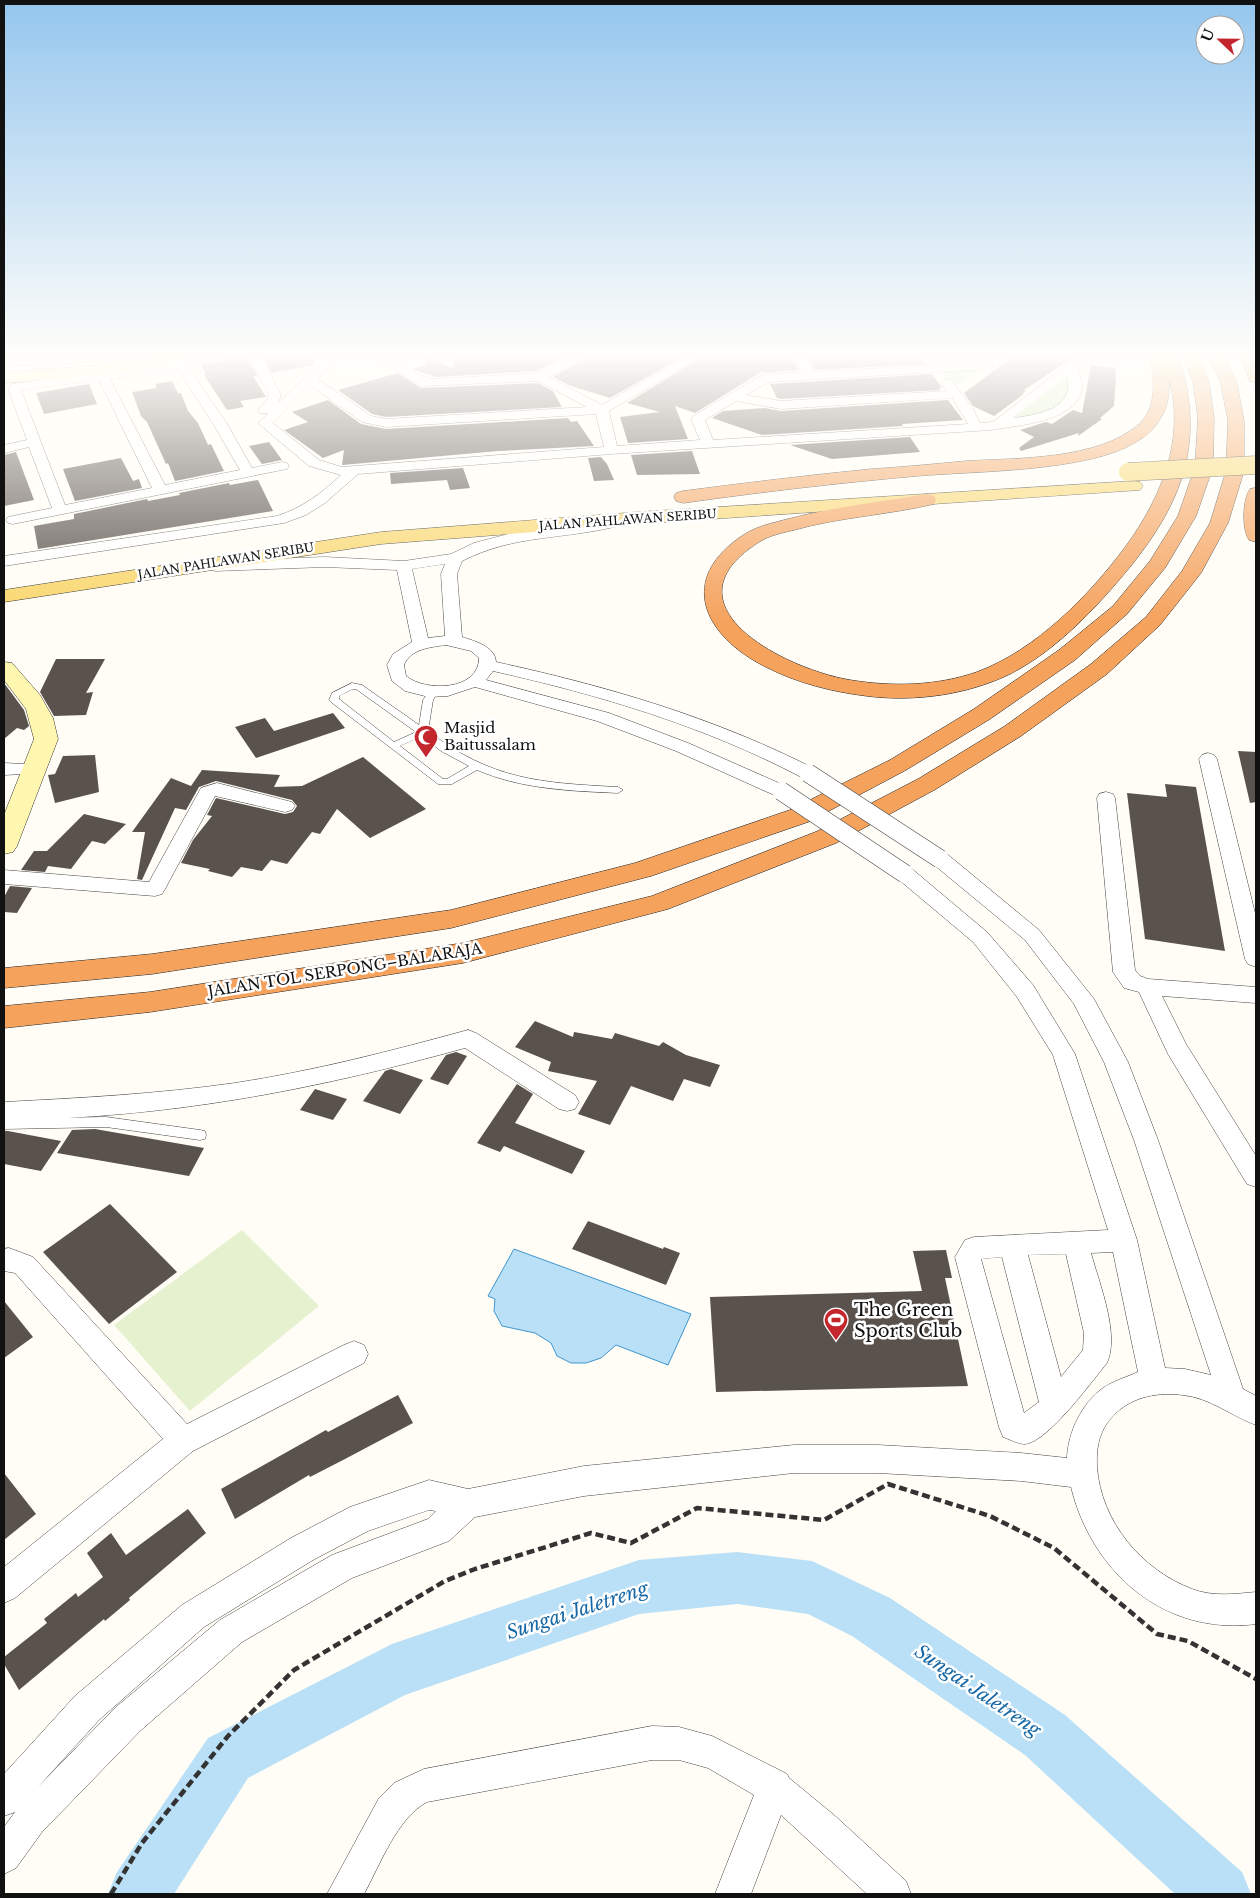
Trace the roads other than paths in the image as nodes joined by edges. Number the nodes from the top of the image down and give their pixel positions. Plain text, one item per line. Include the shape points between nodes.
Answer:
1 (36, 446) edge
2 (141, 446) edge
3 (232, 446) edge
4 (293, 446) edge
5 (610, 446) edge
6 (698, 446) edge
7 (1113, 446) edge
8 (1181, 446) edge
9 (1205, 446) edge
10 (1236, 446) edge
11 (611, 450) junction
12 (1256, 465) edge
13 (282, 466) dead end
14 (334, 470) junction
15 (354, 470) junction
16 (248, 473) junction
17 (1131, 479) junction
18 (1256, 480) edge
19 (161, 491) junction
20 (1256, 493) edge
21 (683, 497) junction
22 (664, 498) dead end
23 (928, 500) junction
24 (60, 511) junction
25 (487, 512) dead end
26 (638, 518) junction
27 (13, 520) dead end
28 (369, 522) dead end
29 (260, 530) junction
30 (302, 531) dead end
31 (1256, 536) edge
32 (74, 558) junction
33 (455, 558) junction
34 (4, 561) edge
35 (404, 566) junction
36 (180, 568) junction
37 (4, 578) edge
38 (4, 596) edge
39 (454, 640) junction
40 (421, 644) junction
41 (488, 665) junction
42 (4, 668) edge
43 (476, 682) junction
44 (432, 692) junction
45 (422, 732) junction
46 (395, 745) junction
47 (1208, 760) dead end
48 (475, 767) junction
49 (4, 769) edge
50 (36, 769) junction
51 (618, 790) dead end
52 (1106, 798) dead end
53 (285, 806) dead end
54 (4, 846) edge
55 (4, 877) edge
56 (1256, 959) edge
57 (4, 978) edge
58 (1147, 987) junction
59 (1256, 995) edge
60 (4, 1017) edge
61 (567, 1102) dead end
62 (4, 1111) edge
63 (4, 1124) edge
64 (200, 1135) dead end
65 (1256, 1177) edge
66 (1124, 1240) junction
67 (1076, 1243) junction
68 (1012, 1245) junction
69 (4, 1260) edge
70 (354, 1354) dead end
71 (1154, 1380) junction
72 (1230, 1395) junction
73 (1054, 1407) junction
74 (1256, 1412) edge
75 (183, 1441) junction
76 (1080, 1474) junction
77 (468, 1504) junction
78 (4, 1587) edge
79 (1256, 1608) edge
80 (775, 1786) junction
81 (4, 1799) edge
82 (4, 1856) edge
83 (345, 1894) edge
84 (733, 1894) edge
85 (893, 1894) edge

1 - 24 street
2 - 19 street
3 - 16 street
4 - 14 street via 314,463
5 - 11 street
6 - 11 street
7 - 21 highway via 1043,460 816,480
8 - 23 highway via 1174,477 1159,508 1111,578 1033,649 1004,668 975,680 936,689 896,692 851,688 805,676 768,661 739,640 721,619 711,594 718,572 733,552 761,533 816,517
9 - 57 highway via 1204,466 1186,516 1158,564 1120,610 1067,655 982,714 898,765 799,816 642,870 451,919 152,964
10 - 60 highway, JALAN TOL SERPONG–BALARAJA via 1235,472 1219,523 1191,573 1153,621 1099,669 1013,731 927,784 827,838 659,903 463,953 150,1002
11 - 15 street
12 - 17 main road, JALAN PAHLAWAN SERIBU, bridge
13 - 16 street
14 - 15 street
14 - 29 street via 318,494
15 - 29 street via 330,494 308,509
16 - 19 street
17 - 18 main road, JALAN PAHLAWAN SERIBU
17 - 21 main road, JALAN PAHLAWAN SERIBU
17 - 23 main road, JALAN PAHLAWAN SERIBU
19 - 24 street
20 - 31 highway
21 - 22 main road, JALAN PAHLAWAN SERIBU
23 - 26 main road, JALAN PAHLAWAN SERIBU
24 - 27 street
25 - 28 main road
26 - 33 street via 516,536 480,546
26 - 36 main road, JALAN PAHLAWAN SERIBU via 381,538
29 - 30 main road, JALAN PAHLAWAN SERIBU
29 - 32 main road, JALAN PAHLAWAN SERIBU
32 - 34 street
32 - 37 main road, JALAN PAHLAWAN SERIBU
33 - 35 street
33 - 39 street via 448,574
35 - 36 street via 325,562
35 - 40 street
36 - 38 main road, JALAN PAHLAWAN SERIBU
39 - 40 street
39 - 41 street via 480,648 487,656
40 - 44 street via 400,657 395,666 397,675 416,689
41 - 43 street via 485,674
41 - 72 street, bridge via 558,680 646,706 737,738 808,773 940,859 1032,935 1082,999 1116,1062 1146,1140
42 - 50 street via 31,697 45,728 46,740
43 - 44 street via 463,688
43 - 66 street, bridge via 603,717 682,747 781,791 905,874 980,937 1025,991 1064,1054
44 - 45 lane
45 - 46 lane
45 - 46 lane via 360,687 352,686 335,695 334,700
45 - 48 lane via 455,757
46 - 48 lane via 440,782 449,782
47 - 56 street
48 - 51 lane via 519,780
49 - 50 street
50 - 54 street
52 - 58 street via 1124,972 1132,982
53 - 55 street via 217,789 208,792 155,889
58 - 59 street
58 - 65 street via 1176,1048
61 - 62 street via 468,1039 315,1077 234,1092 137,1103
63 - 64 lane via 106,1122
66 - 67 street
66 - 71 street
67 - 68 street
67 - 73 street via 1098,1333 1097,1354
68 - 73 street
68 - 73 street via 974,1248 968,1257 1013,1427 1025,1430
69 - 75 street via 24,1264
70 - 75 street
71 - 72 street via 1192,1382
71 - 76 street via 1122,1390 1097,1410 1083,1438
72 - 74 street
75 - 78 street
76 - 77 street via 1021,1467 878,1459 794,1460 584,1481
76 - 79 street via 1090,1512 1113,1549 1147,1580 1187,1603 1229,1612
77 - 81 street via 429,1495 362,1518 302,1549 193,1616 87,1708
77 - 82 street via 438,1530 343,1566 231,1632 128,1719 30,1820
80 - 83 street via 710,1752 681,1744 652,1744 424,1786 406,1795 391,1810
80 - 84 street
80 - 85 street

